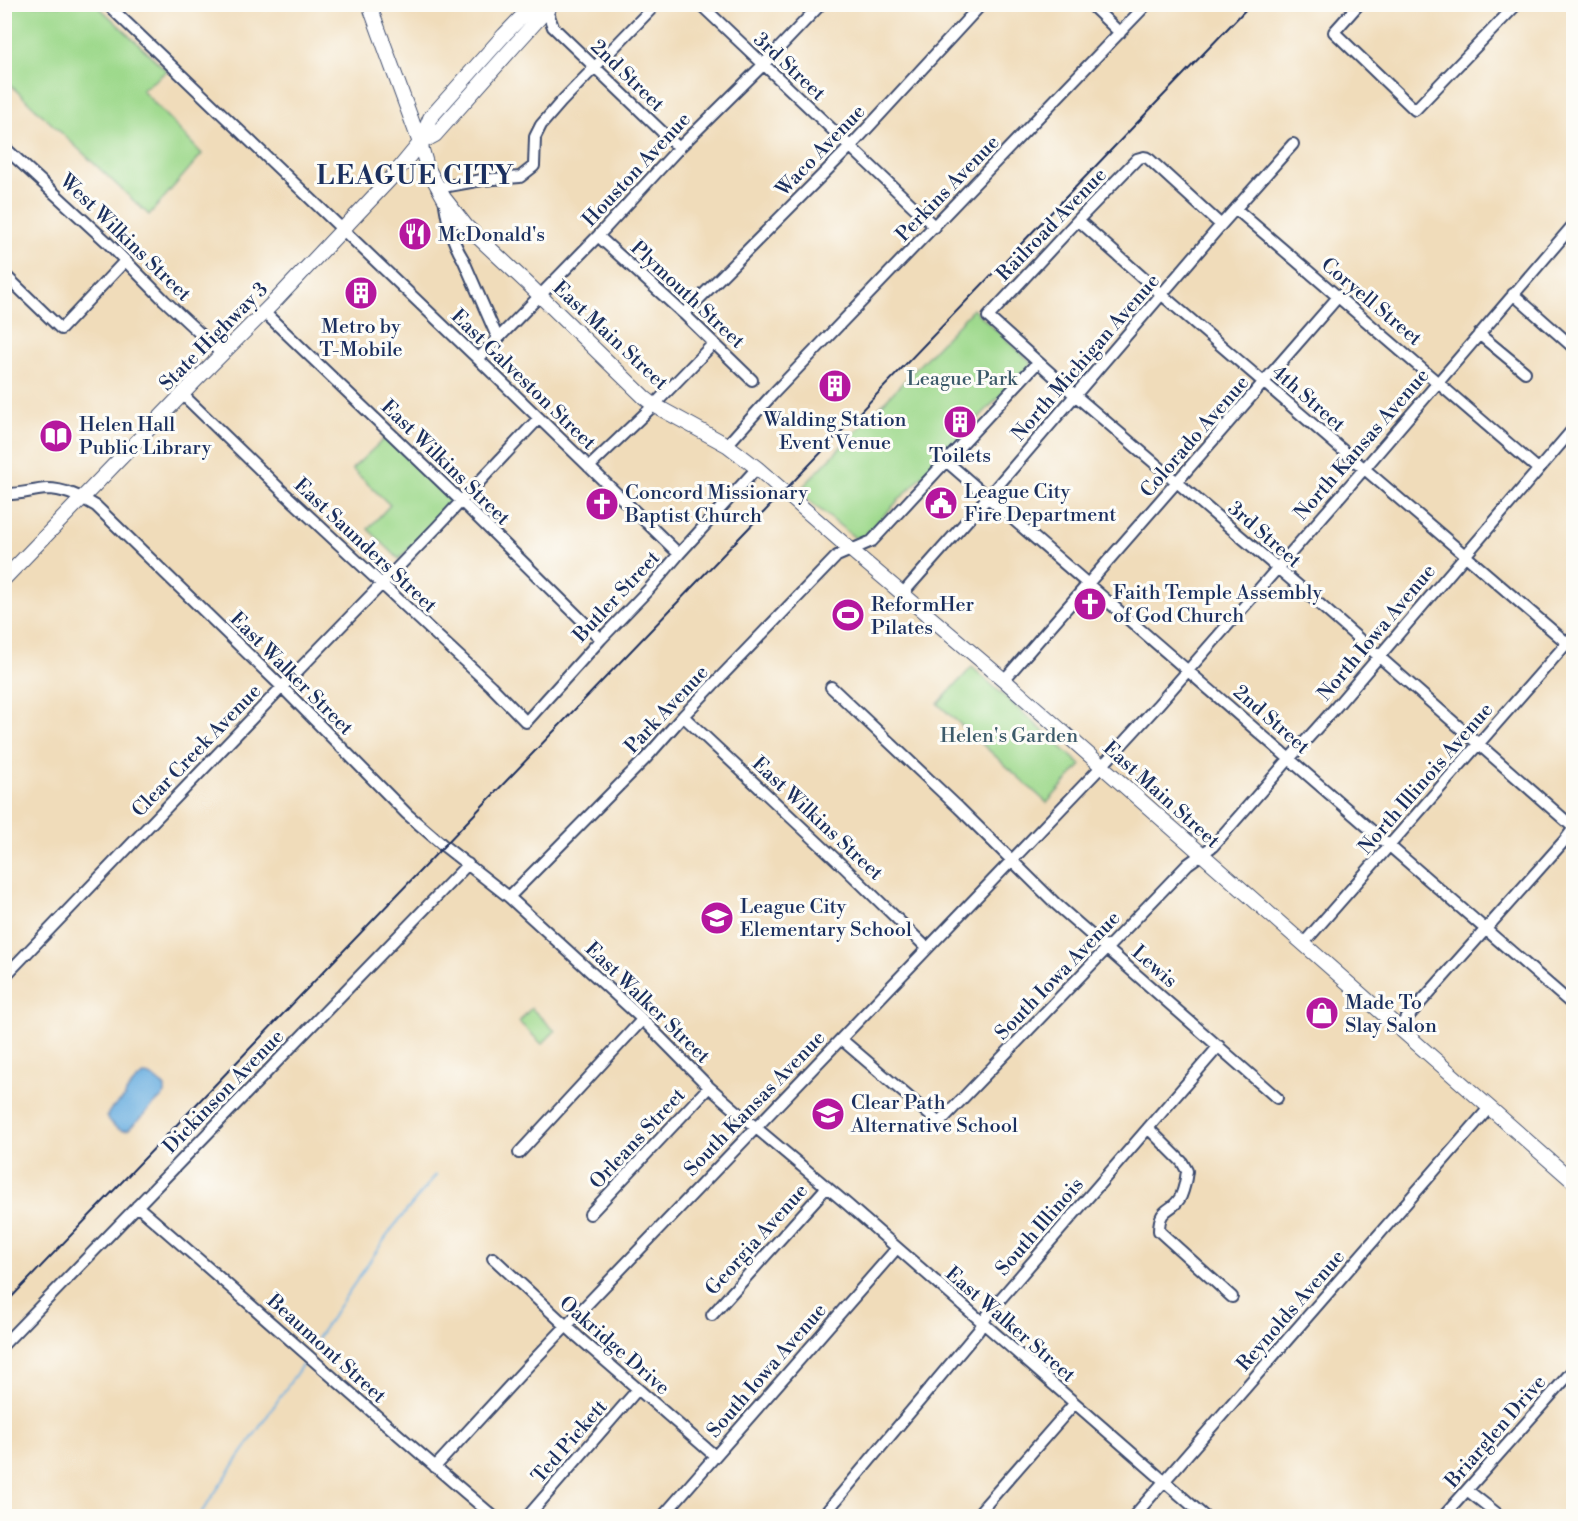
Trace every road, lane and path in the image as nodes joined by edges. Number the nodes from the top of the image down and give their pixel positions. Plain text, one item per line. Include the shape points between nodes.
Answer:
1 (107, 4) edge
2 (369, 4) edge
3 (656, 4) edge
4 (700, 4) edge
5 (821, 4) edge
6 (1090, 4) edge
7 (1148, 4) edge
8 (1359, 4) edge
9 (1517, 4) edge
10 (978, 8) dead end
11 (535, 10) edge
12 (1120, 33) junction
13 (763, 65) junction
14 (595, 68) junction
15 (420, 142) junction
16 (1293, 144) dead end
17 (4, 147) edge
18 (850, 147) junction
19 (679, 148) junction
20 (440, 193) junction
21 (1236, 209) junction
22 (1078, 220) junction
23 (1574, 224) edge
24 (1221, 225) junction
25 (935, 227) junction
26 (343, 231) junction
27 (598, 236) junction
28 (125, 261) junction
29 (4, 274) edge
30 (1162, 294) junction
31 (1513, 294) junction
32 (540, 296) junction
33 (1338, 297) junction
34 (264, 312) junction
35 (684, 314) junction
36 (988, 317) joint
37 (1479, 334) junction
38 (498, 339) junction
39 (714, 343) junction
40 (1574, 348) edge
41 (222, 354) junction
42 (478, 359) junction
43 (1038, 362) junction
44 (1525, 372) dead end
45 (752, 380) dead end
46 (1439, 382) junction
47 (1264, 383) junction
48 (182, 394) junction
49 (1076, 396) junction
50 (654, 405) junction
51 (539, 418) junction
52 (1574, 428) edge
53 (727, 445) junction
54 (946, 461) junction
55 (589, 467) junction
56 (758, 468) junction
57 (1364, 469) junction
58 (1538, 469) junction
59 (1177, 482) junction
60 (4, 494) edge
61 (988, 497) junction
62 (83, 498) junction
63 (461, 501) junction
64 (851, 550) junction
65 (679, 554) junction
66 (1465, 555) junction
67 (1277, 568) junction
68 (4, 579) edge
69 (381, 584) junction
70 (1088, 584) junction
71 (903, 593) junction
72 (601, 639) junction
73 (1571, 642) edge
74 (1379, 657) junction
75 (1188, 670) junction
76 (1004, 680) junction
77 (282, 687) junction
78 (831, 687) dead end
79 (683, 716) junction
80 (526, 722) joint
81 (1478, 744) junction
82 (1290, 758) junction
83 (1102, 766) junction
84 (1574, 828) edge
85 (1564, 840) junction
86 (1390, 845) junction
87 (1574, 849) edge
88 (1201, 855) junction
89 (1012, 859) junction
90 (468, 864) junction
91 (509, 897) junction
92 (1487, 929) junction
93 (1303, 944) junction
94 (927, 948) junction
95 (1108, 949) junction
96 (4, 977) edge
97 (1574, 1006) edge
98 (642, 1020) junction
99 (1398, 1028) junction
100 (841, 1039) junction
101 (1219, 1046) junction
102 (709, 1087) junction
103 (1277, 1098) dead end
104 (1489, 1108) junction
105 (755, 1127) junction
106 (1148, 1128) junction
107 (519, 1153) dead end
108 (1574, 1182) edge
109 (827, 1186) junction
110 (137, 1206) junction
111 (591, 1214) dead end
112 (897, 1248) junction
113 (493, 1258) dead end
114 (1232, 1297) dead end
115 (712, 1315) dead end
116 (982, 1322) junction
117 (566, 1326) junction
118 (4, 1344) edge
119 (1574, 1369) edge
120 (638, 1389) junction
121 (1074, 1404) junction
122 (716, 1456) junction
123 (435, 1467) junction
124 (1164, 1482) junction
125 (1467, 1490) junction
126 (493, 1516) edge
127 (528, 1516) edge
128 (663, 1516) edge
129 (823, 1516) edge
130 (976, 1516) edge
131 (1134, 1516) edge
132 (1204, 1516) edge
133 (1444, 1516) edge
134 (1500, 1516) edge

1 - 26 street, East Galveston Street
2 - 15 main road, East Main Street
3 - 14 street
4 - 13 street, 3rd Street
5 - 13 street, Houston Avenue
6 - 12 street
7 - 12 street, Perkins Avenue
8 - 9 street via 1334,32 1415,110
10 - 18 street, Waco Avenue
11 - 14 street, 2nd Street via 547,27 553,27
11 - 15 main road, State Highway 3 via 435,135
12 - 25 street, Perkins Avenue
13 - 18 street, 3rd Street
13 - 19 street, Houston Avenue
14 - 19 street, 2nd Street
14 - 20 street via 541,124 535,137 534,166 520,177 482,180
15 - 20 main road, East Main Street
15 - 26 main road, State Highway 3
16 - 21 street, North Michigan Avenue
17 - 28 street, West Wilkins Street
18 - 25 street, 3rd Street
18 - 35 street, Waco Avenue
19 - 27 street, Houston Avenue
20 - 32 main road, East Main Street via 466,226
20 - 38 street via 457,249
21 - 24 street, North Michigan Avenue
21 - 33 street, Coryell Street
22 - 24 street, Railroad Avenue via 1137,159 1146,157
22 - 30 street, 4th Street
22 - 36 street, Railroad Avenue
23 - 31 street, North Kansas Avenue
24 - 30 street, North Michigan Avenue
25 - 53 street, Perkins Avenue
26 - 34 main road, State Highway 3
26 - 42 street, East Galveston Street
27 - 32 street, Houston Avenue
27 - 35 street, Plymouth Street
28 - 29 street via 61,329
28 - 41 street, West Wilkins Street
30 - 47 street, 4th Street
30 - 49 street, North Michigan Avenue
31 - 37 street, North Kansas Avenue
31 - 40 street
32 - 38 street, Houston Avenue
32 - 50 main road, East Main Street
33 - 46 street, Coryell Street
33 - 47 street, Colorado Avenue
34 - 41 main road, State Highway 3
34 - 63 street, East Wilkins Street
35 - 39 street, Plymouth Street
36 - 43 street, 3rd Street
37 - 44 street
37 - 46 street, North Kansas Avenue
38 - 42 street, Houston Avenue
39 - 45 street, Plymouth Street
39 - 50 street
41 - 48 main road, State Highway 3
42 - 51 street, East Galveston Street
43 - 49 street, 3rd Street
43 - 54 street, Park Avenue
46 - 57 street, North Kansas Avenue
46 - 58 street, Coryell Street
47 - 57 street, 4th Street
47 - 59 street, Colorado Avenue
48 - 62 main road, State Highway 3
48 - 69 street, East Saunders Street
49 - 59 street, 3rd Street
49 - 61 street, North Michigan Avenue
50 - 53 main road, East Main Street
50 - 55 street
51 - 55 street, East Galveston Street
51 - 63 street, Clear Creek Avenue
52 - 58 street, North Iowa Avenue
53 - 56 main road, East Main Street
54 - 61 street, 2nd Street
54 - 64 street, Park Avenue via 872,541
55 - 65 street, East Galveston Street
56 - 64 main road, East Main Street
56 - 65 street, Butler Street
57 - 66 street, 4th Street
57 - 67 street, North Kansas Avenue
58 - 66 street, North Iowa Avenue
59 - 67 street, 3rd Street
59 - 70 street, Colorado Avenue
60 - 62 street via 49,489
61 - 70 street, 2nd Street
61 - 71 street, North Michigan Avenue
62 - 68 main road, State Highway 3
62 - 77 street, East Walker Street via 96,506
63 - 69 street, Clear Creek Avenue
63 - 72 street, East Wilkins Street
64 - 71 main road, East Main Street
64 - 79 street, Park Avenue via 837,555
65 - 72 street, Butler Street
66 - 73 street, 4th Street
66 - 74 street, North Iowa Avenue
67 - 74 street, 3rd Street
67 - 75 street, North Kansas Avenue
69 - 77 street, Clear Creek Avenue
69 - 80 street, East Saunders Street
70 - 75 street, 2nd Street
70 - 76 street, Colorado Avenue
71 - 76 main road, East Main Street
72 - 80 street, Butler Street
73 - 81 street, North Illinois Avenue
74 - 81 street, 3rd Street
74 - 82 street, North Iowa Avenue
75 - 82 street, 2nd Street
75 - 83 street, North Kansas Avenue
76 - 83 main road, East Main Street
77 - 90 street, East Walker Street via 407,814
77 - 96 street, Clear Creek Avenue
78 - 89 street, Lewis
79 - 91 street, Park Avenue
79 - 94 street, East Wilkins Street
81 - 84 street, 3rd Street
81 - 86 street, North Illinois Avenue
82 - 86 street, 2nd Street
82 - 88 street, North Iowa Avenue
83 - 88 main road, East Main Street
83 - 89 street, South Kansas Avenue
84 - 85 street
85 - 87 street
85 - 92 street
86 - 92 street, 2nd Street
86 - 93 street, North Illinois Avenue
88 - 93 main road, East Main Street
88 - 95 street, South Iowa Avenue
89 - 94 street, South Kansas Avenue
89 - 95 street, Lewis
90 - 91 street, East Walker Street
90 - 110 street, Dickinson Avenue
91 - 98 street, East Walker Street
92 - 97 street, 2nd Street
92 - 99 street
93 - 99 main road, East Main Street
94 - 100 street, South Kansas Avenue
95 - 100 street, South Iowa Avenue via 939,1123
95 - 101 street, Lewis
98 - 102 street, East Walker Street
98 - 107 street
99 - 104 main road, East Main Street
100 - 105 street, South Kansas Avenue
101 - 103 street, Lewis
101 - 106 street, South Illinois
102 - 105 street, East Walker Street
102 - 111 street, Orleans Street
104 - 108 main road, East Main Street
104 - 124 street, Reynolds Avenue
105 - 109 street, East Walker Street
105 - 117 street, South Kansas Avenue
106 - 114 street via 1187,1172 1181,1197 1159,1220 1160,1232
106 - 116 street, South Illinois
109 - 112 street, East Walker Street
109 - 115 street, Georgia Avenue
110 - 118 street, Dickinson Avenue
110 - 123 street, Beaumont Street
112 - 116 street, East Walker Street
112 - 122 street, South Iowa Avenue
113 - 117 street, Oakridge Drive
116 - 121 street, East Walker Street
116 - 129 street, South Illinois
117 - 120 street, Oakridge Drive
117 - 123 street, South Kansas Avenue
119 - 125 street, Briarglen Drive
120 - 122 street, Oakridge Drive
120 - 127 street, Ted Pickett
121 - 124 street, East Walker Street
121 - 130 street
122 - 128 street, South Iowa Avenue
123 - 126 street, Beaumont Street
124 - 131 street, Reynolds Avenue
124 - 132 street, East Walker Street
125 - 133 street, Briarglen Drive
125 - 134 street

